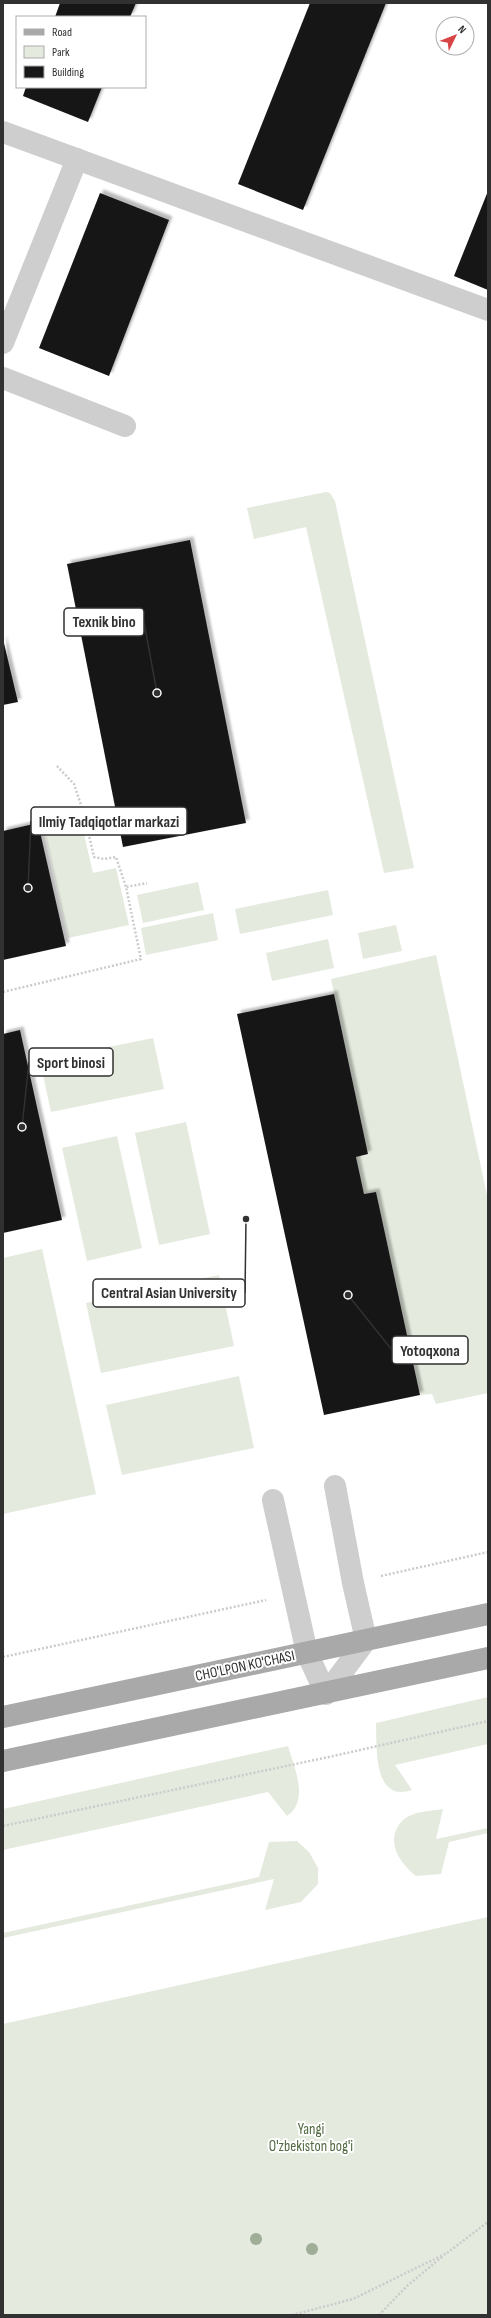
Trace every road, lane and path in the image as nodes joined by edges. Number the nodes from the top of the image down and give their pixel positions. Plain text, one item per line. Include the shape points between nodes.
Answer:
1 (3, 132) edge
2 (76, 159) junction
3 (488, 310) edge
4 (3, 343) edge
5 (3, 378) edge
6 (125, 426) dead end
7 (57, 766) dead end
8 (147, 883) dead end
9 (126, 887) junction
10 (3, 992) edge
11 (335, 1486) dead end
12 (273, 1500) dead end
13 (488, 1552) edge
14 (352, 1583) junction
15 (294, 1594) junction
16 (488, 1614) edge
17 (366, 1640) junction
18 (307, 1653) junction
19 (3, 1657) edge
20 (488, 1658) edge
21 (326, 1694) junction
22 (3, 1717) edge
23 (488, 1721) edge
24 (3, 1761) edge
25 (3, 1826) edge
26 (488, 2222) edge
27 (447, 2253) junction
28 (292, 2315) edge
29 (379, 2315) edge

1 - 2 lane
2 - 3 lane
2 - 4 lane
5 - 6 lane
7 - 9 path via 74,784 94,858 116,857
8 - 9 path
9 - 10 path via 141,960
11 - 14 lane
12 - 15 lane
13 - 14 path
14 - 17 lane
15 - 18 lane
15 - 19 path
16 - 17 main road, CHO'LPON KO'CHASI
17 - 18 main road, CHO'LPON KO'CHASI
17 - 21 lane
18 - 21 lane
18 - 22 main road, CHO'LPON KO'CHASI
20 - 21 main road
21 - 24 main road
23 - 25 path
26 - 27 path
27 - 28 path via 353,2299
27 - 29 path via 407,2286

